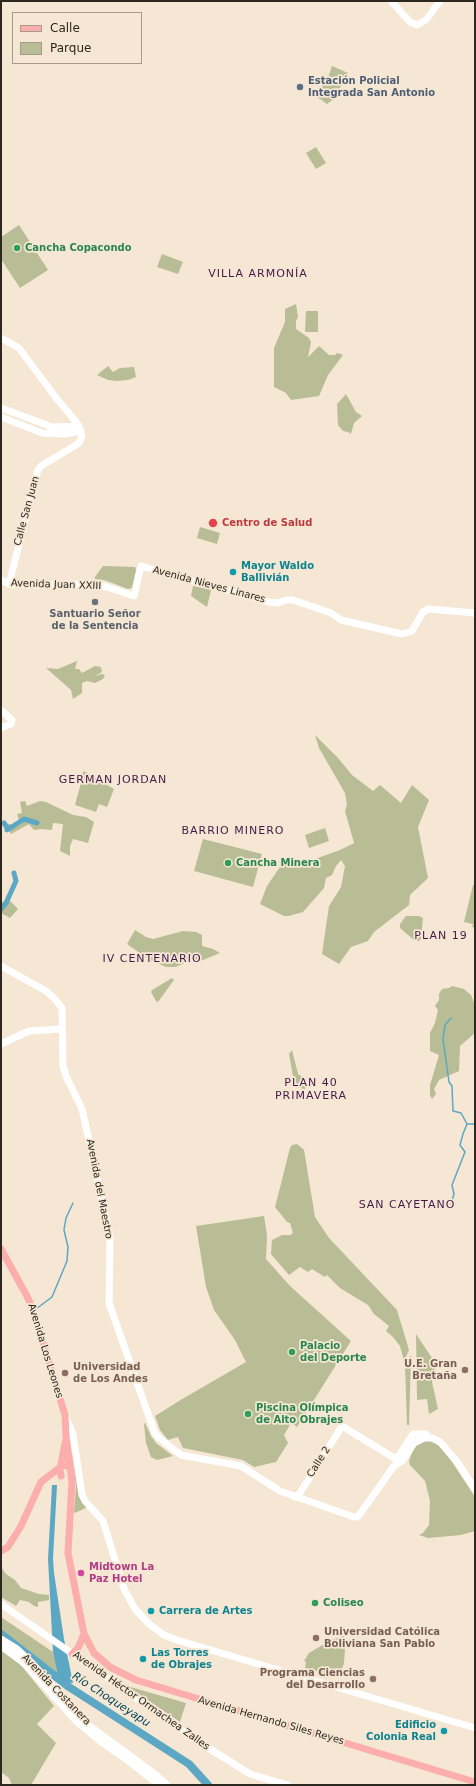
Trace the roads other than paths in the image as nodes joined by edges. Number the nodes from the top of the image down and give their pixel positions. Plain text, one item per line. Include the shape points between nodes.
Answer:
1 (391, 1) edge
2 (440, 1) edge
3 (1, 338) edge
4 (1, 408) edge
5 (1, 417) edge
6 (81, 431) junction
7 (141, 566) joint
8 (1, 580) edge
9 (9, 584) junction
10 (475, 613) edge
11 (1, 710) edge
12 (1, 728) edge
13 (1, 966) edge
14 (62, 1029) junction
15 (1, 1044) edge
16 (1, 1249) edge
17 (65, 1415) junction
18 (66, 1437) junction
19 (412, 1441) junction
20 (454, 1459) junction
21 (61, 1466) junction
22 (70, 1467) junction
23 (50, 1475) junction
24 (61, 1476) junction
25 (475, 1489) edge
26 (71, 1490) junction
27 (295, 1497) junction
28 (21, 1526) junction
29 (1, 1552) edge
30 (1, 1557) edge
31 (1, 1604) edge
32 (84, 1634) junction
33 (1, 1639) edge
34 (1, 1645) edge
35 (72, 1654) junction
36 (475, 1728) edge
37 (475, 1782) edge
38 (159, 1785) edge
39 (167, 1785) edge
40 (288, 1785) edge

1 - 2 main road via 410,22 417,25 426,20
3 - 6 main road via 19,348
4 - 6 main road via 52,427
5 - 6 main road via 42,433 65,434
6 - 9 main road, Calle San Juan via 79,443 38,470
7 - 9 main road, Avenida Juan XXIII via 134,596 89,584
7 - 10 main road, Avenida Nieves Linares via 268,602 278,604 293,600 331,613 341,620 402,634 412,631 423,612 429,609
8 - 9 main road, Avenida Juan XXIII
11 - 12 main road via 12,720 12,724
13 - 14 main road, Avenida del Maestro via 46,991 55,999 62,1008
14 - 15 main road via 29,1031
14 - 27 main road, Avenida del Maestro via 63,1066 82,1109 110,1236 109,1303 155,1433 181,1455 241,1466 280,1491
16 - 17 main road, Avenida Los Leones via 28,1298
17 - 18 main road, Avenida Los Leones
17 - 36 main road via 73,1434 82,1495 106,1526 118,1574 135,1609 149,1624 164,1635 177,1640
18 - 21 main road, Avenida Los Leones
18 - 22 main road, Avenida Los Leones
19 - 20 main road via 432,1438 440,1442
19 - 20 main road via 418,1435 430,1434 438,1437 443,1440
19 - 27 main road, Avenida del Maestro via 403,1460 394,1466 357,1517
19 - 27 main road, Calle 2 via 396,1458 342,1426
20 - 25 main road
21 - 22 main road via 66,1464
21 - 23 main road
21 - 24 main road, Avenida Los Leones
22 - 26 main road, Avenida Los Leones
23 - 24 main road
23 - 28 main road via 41,1482
24 - 26 main road via 67,1480
26 - 32 main road, Avenida Hernando Siles Reyes via 68,1553
28 - 29 main road
28 - 30 main road via 14,1547
31 - 35 main road, Avenida Héctor Ormachea Zalles
32 - 35 main road via 78,1648
32 - 37 main road, Avenida Hernando Siles Reyes via 90,1647 104,1663 136,1680
33 - 39 main road, Avenida Costanera via 32,1663 87,1724
34 - 38 main road, Avenida Costanera via 26,1665 76,1721
35 - 40 main road, Avenida Héctor Ormachea Zalles via 242,1769 257,1777

